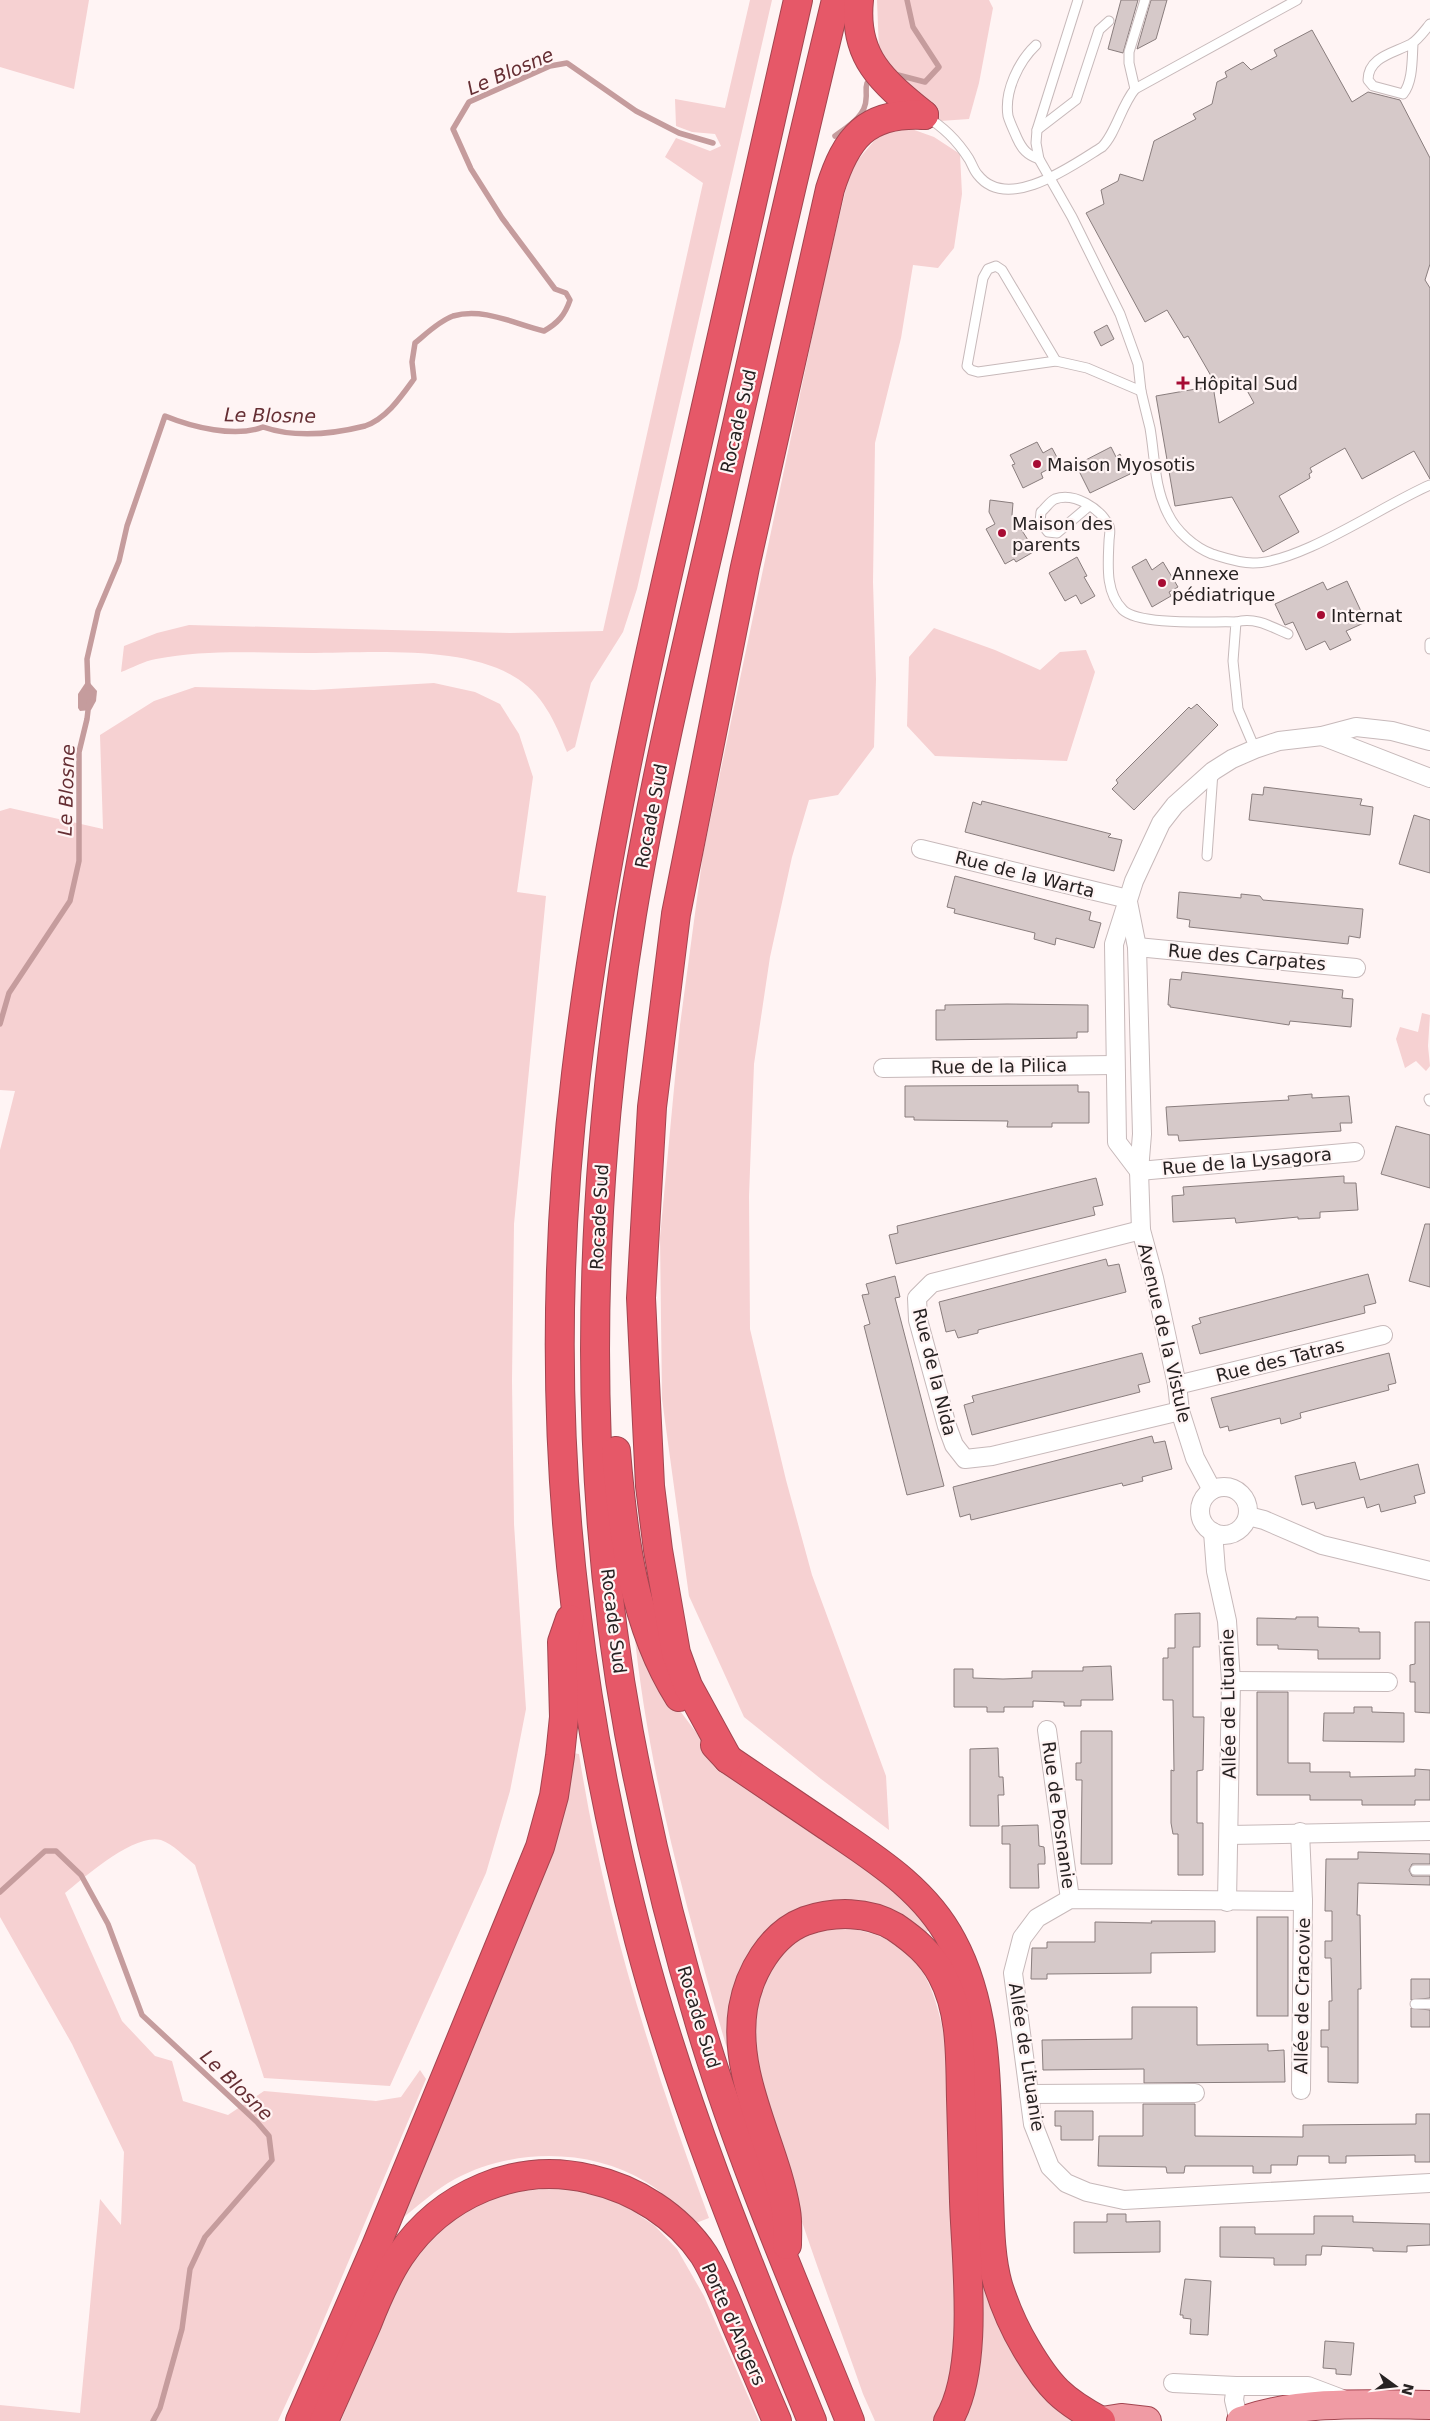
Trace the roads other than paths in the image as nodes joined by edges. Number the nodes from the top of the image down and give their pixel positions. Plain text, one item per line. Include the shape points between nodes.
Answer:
1 (798, 0) edge
2 (836, 0) edge
3 (858, 0) edge
4 (1078, 0) edge
5 (1145, 0) edge
6 (1297, 0) edge
7 (1109, 21) dead end
8 (1430, 24) edge
9 (1413, 44) junction
10 (1036, 45) dead end
11 (1135, 89) junction
12 (924, 115) junction
13 (1037, 130) junction
14 (1039, 159) junction
15 (1051, 179) junction
16 (1056, 361) junction
17 (1141, 392) junction
18 (1430, 485) edge
19 (1089, 506) junction
20 (1236, 622) junction
21 (1288, 634) dead end
22 (1430, 643) edge
23 (1430, 649) edge
24 (1322, 736) junction
25 (1430, 741) edge
26 (1255, 749) junction
27 (1214, 771) junction
28 (1430, 778) edge
29 (921, 849) dead end
30 (1207, 856) dead end
31 (1128, 899) junction
32 (1137, 947) junction
33 (1356, 968) dead end
34 (1114, 1065) junction
35 (883, 1068) dead end
36 (1355, 1152) dead end
37 (1139, 1171) junction
38 (1141, 1230) junction
39 (1383, 1335) dead end
40 (595, 1366) junction
41 (1177, 1385) junction
42 (1180, 1411) junction
43 (1212, 1490) junction
44 (1248, 1516) junction
45 (1213, 1532) junction
46 (1430, 1571) edge
47 (575, 1606) junction
48 (1232, 1681) junction
49 (1388, 1682) dead end
50 (1047, 1730) dead end
51 (728, 1759) junction
52 (1430, 1831) edge
53 (1300, 1832) junction
54 (1229, 1835) junction
55 (1415, 1870) dead end
56 (1430, 1870) edge
57 (1070, 1899) junction
58 (1303, 1901) junction
59 (1227, 1902) junction
60 (1415, 2004) dead end
61 (1430, 2004) edge
62 (1301, 2090) dead end
63 (1029, 2094) junction
64 (1195, 2094) dead end
65 (1430, 2183) edge
66 (788, 2266) junction
67 (1174, 2382) dead end
68 (1236, 2386) junction
69 (1358, 2404) junction
70 (1430, 2405) edge
71 (300, 2421) edge
72 (324, 2421) edge
73 (777, 2421) edge
74 (812, 2421) edge
75 (850, 2421) edge
76 (948, 2421) edge
77 (1102, 2421) edge
78 (1147, 2421) edge
79 (1240, 2421) edge

1 - 47 highway, Rocade Sud via 631,740 587,991 569,1139 561,1271 564,1473
2 - 40 highway, Rocade Sud via 674,704 633,909 618,1005 601,1164
3 - 12 highway via 858,37 865,54 879,74
4 - 13 lane
5 - 11 lane via 1129,52
6 - 11 lane
7 - 13 lane via 1099,30 1076,100
8 - 9 lane
9 - 9 lane via 1407,90 1403,94 1372,86 1368,80 1372,66 1392,52
10 - 14 lane via 1024,57 1016,75 1008,116 1022,147 1030,156
11 - 15 lane via 1122,108 1107,142
12 - 15 lane via 951,135 986,183 1005,190
12 - 51 highway via 893,116 862,131 845,150 830,189 745,566 676,914 663,1010 652,1107 642,1298 650,1486 676,1653 688,1686
13 - 14 lane
14 - 15 lane
15 - 17 lane via 1120,314 1138,364
16 - 16 lane via 978,372 967,366 983,278 988,269 996,266 1002,270
16 - 17 lane via 1087,368
17 - 18 lane via 1150,428 1158,490 1168,515 1187,539 1204,551 1254,563 1280,558 1308,548
19 - 19 lane via 1080,499 1054,500 1041,512 1040,522 1048,532 1058,533
19 - 20 lane via 1110,527 1110,589 1124,610 1142,620
20 - 21 lane via 1248,619
20 - 26 lane via 1233,661 1238,709
22 - 23 lane
24 - 25 street via 1356,727 1372,727
24 - 26 street
24 - 28 street
26 - 27 street
27 - 30 lane
27 - 31 street via 1175,805 1160,823
29 - 31 street, Rue de la Warta
31 - 32 street, Avenue de la Vistule
31 - 34 street via 1114,944
32 - 33 street, Rue des Carpates
32 - 37 street, Avenue de la Vistule via 1142,1134
34 - 35 street, Rue de la Pilica
34 - 37 street via 1117,1142
36 - 37 street, Rue de la Lysagora
37 - 38 street, Avenue de la Vistule
38 - 41 street, Avenue de la Vistule
38 - 42 street, Rue de la Nida via 932,1283 917,1298 918,1320 947,1426 954,1445 966,1459 992,1456
39 - 41 street, Rue des Tatras
40 - 51 highway via 611,1400 625,1537 651,1646 688,1712
40 - 66 highway, Rocade Sud via 599,1472 613,1623 628,1728 647,1822 668,1911 713,2065
41 - 42 street, Avenue de la Vistule
42 - 43 street, Avenue de la Vistule via 1195,1458
43 - 44 street via 1222,1487 1236,1490 1246,1501
43 - 45 street via 1203,1498 1200,1514
44 - 45 street via 1234,1533
44 - 46 street via 1322,1545
45 - 48 street, Allée de Lituanie via 1216,1571 1227,1621
47 - 71 highway via 562,1642 564,1717 560,1756 554,1796 540,1847 376,2246
47 - 74 highway, Rocade Sud via 611,1821 640,1943 670,2046 705,2147
48 - 49 street
48 - 54 street, Allée de Lituanie
50 - 57 street, Rue de Posnanie
51 - 77 highway via 908,1885 932,1910 952,1941 968,1976 979,2020 990,2232 998,2283 1013,2326 1044,2378 1058,2394
52 - 53 street
53 - 54 street
53 - 58 street, Allée de Cracovie
54 - 59 street, Allée de Lituanie
55 - 56 lane
57 - 59 street
57 - 63 street, Allée de Lituanie via 1037,1918 1022,1938 1014,1973
58 - 59 street
58 - 62 street, Allée de Cracovie
60 - 61 lane
63 - 64 street
63 - 65 street, Allée de Lituanie via 1033,2124 1050,2167 1066,2183 1107,2198 1124,2200
66 - 75 highway, Rocade Sud
66 - 76 highway via 787,2212 745,2067 743,2009 750,1978 765,1954 785,1932 802,1922 830,1915 873,1918 910,1937 928,1953 950,1993 960,2044 968,2331 963,2389
67 - 68 street
68 - 69 street via 1308,2386
68 - 79 street via 1234,2400
69 - 70 main road
69 - 79 main road via 1283,2410
72 - 73 highway, Porte d'Angers via 383,2287 399,2256 416,2235 440,2212 468,2194 497,2181 548,2173 609,2183 638,2195 662,2211 685,2234 703,2254 720,2286
77 - 78 main road via 1121,2418

